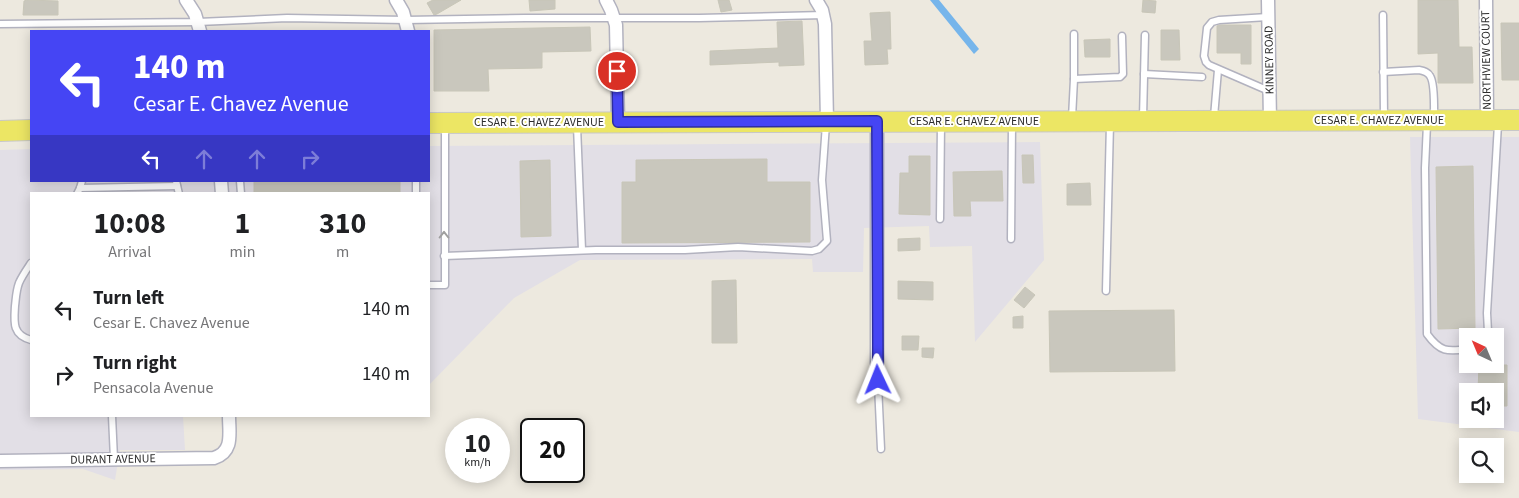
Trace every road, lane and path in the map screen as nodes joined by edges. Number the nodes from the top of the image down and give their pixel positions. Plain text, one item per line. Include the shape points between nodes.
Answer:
1 (186, 0) edge
2 (396, 0) edge
3 (606, 0) edge
4 (816, 0) edge
5 (1268, 0) edge
6 (1486, 0) edge
7 (824, 15) junction
8 (1383, 15) dead end
9 (1268, 17) junction
10 (615, 18) junction
11 (0, 24) edge
12 (198, 26) edge
13 (407, 26) edge
14 (1074, 34) dead end
15 (1145, 34) dead end
16 (1122, 36) dead end
17 (1218, 70) junction
18 (1384, 72) junction
19 (1144, 74) junction
20 (1202, 77) dead end
21 (1074, 79) junction
22 (1270, 91) junction
23 (1384, 120) junction
24 (1431, 120) junction
25 (1492, 120) junction
26 (1519, 120) edge
27 (827, 121) junction
28 (877, 121) junction
29 (1072, 121) junction
30 (1110, 121) junction
31 (1214, 121) junction
32 (1270, 121) junction
33 (576, 122) junction
34 (618, 122) junction
35 (941, 122) junction
36 (1012, 122) junction
37 (1143, 122) junction
38 (437, 123) edge
39 (30, 130) edge
40 (0, 131) edge
41 (177, 184) edge
42 (80, 188) edge
43 (940, 219) dead end
44 (1011, 238) dead end
45 (582, 250) junction
46 (444, 256) junction
47 (30, 265) edge
48 (430, 285) edge
49 (1106, 291) dead end
50 (1488, 328) edge
51 (30, 340) edge
52 (1459, 349) edge
53 (877, 363) joint
54 (112, 417) edge
55 (229, 417) edge
56 (881, 449) dead end
57 (114, 459) junction
58 (0, 461) edge

1 - 12 street
2 - 13 street
3 - 10 street
4 - 7 street
5 - 9 street, KINNEY ROAD
6 - 25 street, NORTHVIEW COURT
7 - 10 lane
7 - 27 street
8 - 18 lane
9 - 17 lane via 1212,22 1207,28 1204,56 1206,62
9 - 22 street, KINNEY ROAD
10 - 13 lane via 525,18
10 - 34 street
11 - 12 lane
12 - 13 lane via 287,18
14 - 21 lane
15 - 19 lane
16 - 21 lane via 1124,74 1120,77
17 - 22 lane
17 - 31 lane
18 - 23 lane
18 - 24 lane via 1419,70 1430,75
19 - 20 lane
19 - 37 lane
21 - 29 lane
22 - 32 street, KINNEY ROAD
23 - 24 main road, CESAR E. CHAVEZ AVENUE
23 - 32 main road, CESAR E. CHAVEZ AVENUE
24 - 25 main road, CESAR E. CHAVEZ AVENUE
24 - 52 lane via 1425,168 1427,334 1443,350
25 - 26 main road, CESAR E. CHAVEZ AVENUE
25 - 50 lane
27 - 28 main road, CESAR E. CHAVEZ AVENUE
27 - 34 main road, CESAR E. CHAVEZ AVENUE
27 - 45 lane via 822,180 827,241 819,249
28 - 35 main road, CESAR E. CHAVEZ AVENUE
28 - 53 street
29 - 30 main road, CESAR E. CHAVEZ AVENUE
29 - 36 main road, CESAR E. CHAVEZ AVENUE
30 - 37 main road, CESAR E. CHAVEZ AVENUE
30 - 49 lane
31 - 32 main road, CESAR E. CHAVEZ AVENUE
31 - 37 main road, CESAR E. CHAVEZ AVENUE
33 - 34 main road, CESAR E. CHAVEZ AVENUE
33 - 38 main road, CESAR E. CHAVEZ AVENUE
33 - 45 lane
35 - 36 main road, CESAR E. CHAVEZ AVENUE
35 - 43 lane
36 - 44 lane
46 -> 38 lane
39 - 40 main road
41 - 42 lane
45 - 46 lane
46 - 48 lane via 445,285
47 - 51 lane via 17,291 14,323 18,332
53 - 56 lane
54 - 57 lane
55 - 57 street, DURANT AVENUE via 230,442 225,453 214,458
57 - 58 street, DURANT AVENUE

